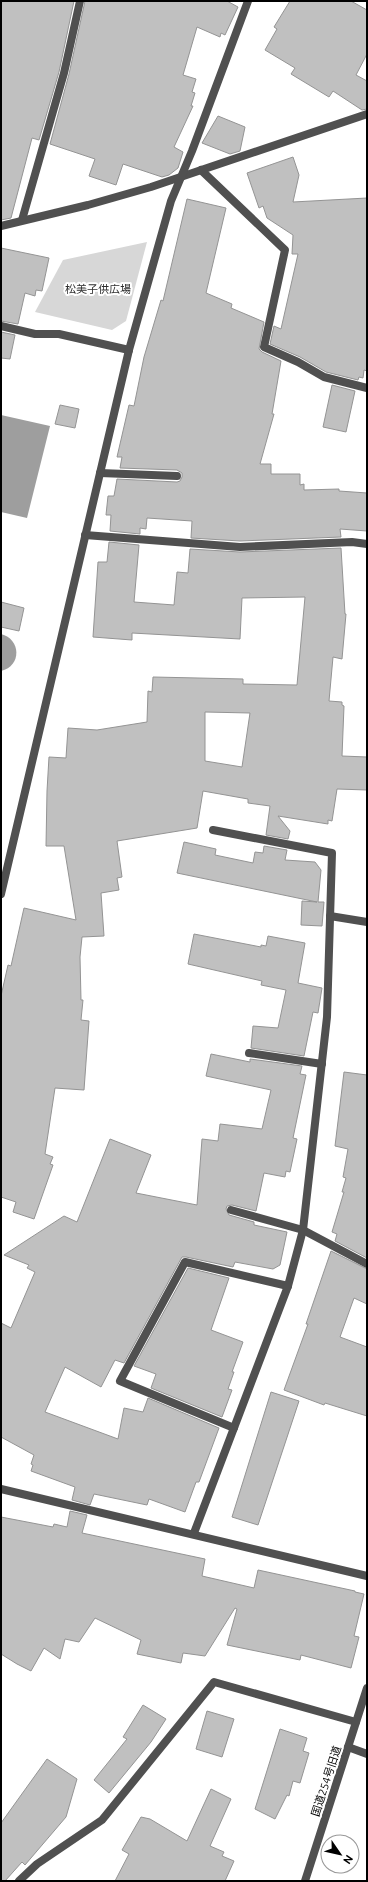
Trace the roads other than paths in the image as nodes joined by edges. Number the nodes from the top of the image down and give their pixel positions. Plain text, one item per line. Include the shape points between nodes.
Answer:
1 (80, 1) edge
2 (248, 1) edge
3 (367, 114) edge
4 (201, 170) junction
5 (181, 177) junction
6 (22, 220) junction
7 (1, 226) edge
8 (1, 326) edge
9 (129, 350) junction
10 (367, 388) edge
11 (100, 473) junction
12 (177, 476) dead end
13 (85, 535) junction
14 (367, 544) edge
15 (213, 830) dead end
16 (1, 894) edge
17 (330, 916) junction
18 (367, 922) edge
19 (249, 1053) dead end
20 (322, 1064) junction
21 (232, 1210) dead end
22 (303, 1230) junction
23 (367, 1264) edge
24 (288, 1286) junction
25 (234, 1428) junction
26 (1, 1489) edge
27 (194, 1533) junction
28 (367, 1576) edge
29 (367, 1688) edge
30 (356, 1722) junction
31 (348, 1747) junction
32 (367, 1754) edge
33 (19, 1881) edge
34 (305, 1881) edge

1 - 6 street via 64,73
2 - 5 street
3 - 4 street
4 - 5 street
4 - 10 street via 285,250 264,347 324,377
5 - 6 street via 88,205
5 - 9 street via 171,201
6 - 7 street
8 - 9 street via 35,334 59,334
9 - 11 street
11 - 12 street
11 - 13 street
13 - 14 street via 240,548 352,542
13 - 16 street
15 - 17 street via 332,853
17 - 18 street
17 - 20 street via 327,1017
19 - 20 street
20 - 22 street
21 - 22 street
22 - 23 street
22 - 24 street
24 - 25 street
24 - 25 street via 185,1262 120,1381
25 - 27 street
26 - 27 street
27 - 28 street
29 - 30 street, 国道254号旧道
30 - 31 street, 国道254号旧道
30 - 33 street via 214,1682 102,1820 37,1864
31 - 32 street
31 - 34 street, 国道254号旧道

